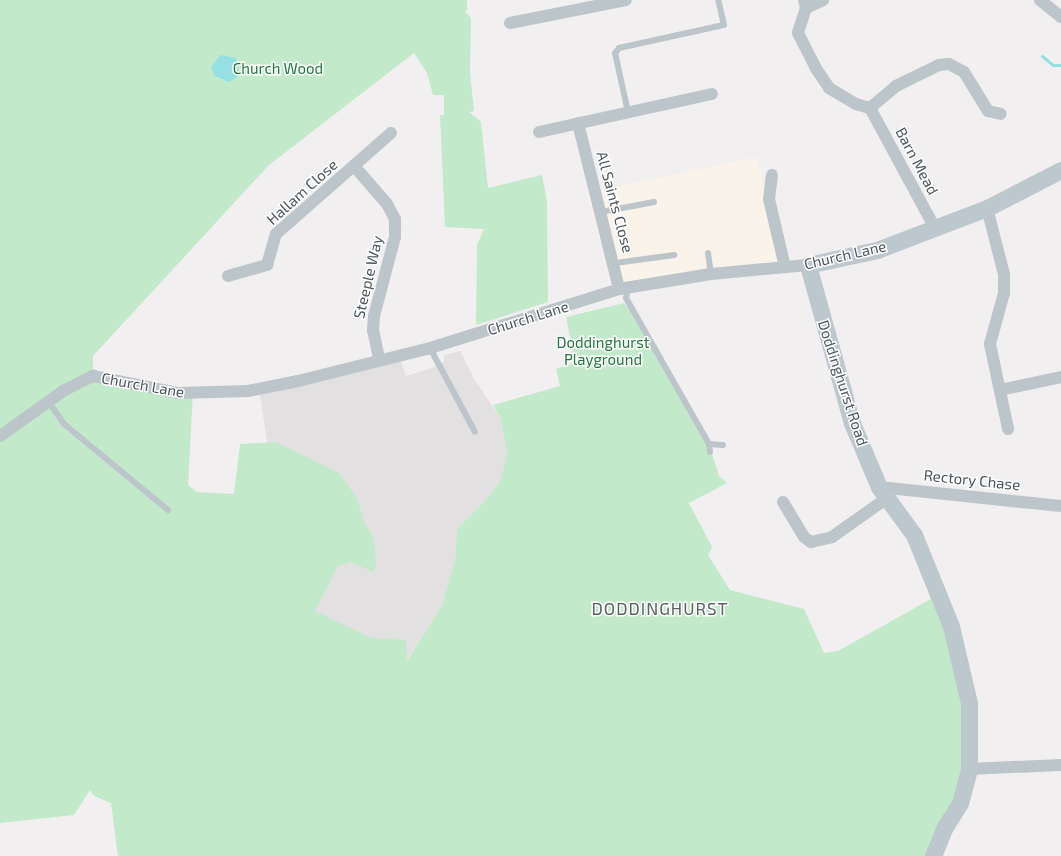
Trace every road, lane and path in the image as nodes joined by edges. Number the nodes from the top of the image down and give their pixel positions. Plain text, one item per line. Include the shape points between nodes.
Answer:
1 (626, 0) edge
2 (718, 0) edge
3 (823, 0) edge
4 (1042, 1) edge
5 (805, 4) edge
6 (561, 6) edge
7 (1061, 18) edge
8 (510, 23) dead end
9 (712, 94) dead end
10 (870, 108) junction
11 (628, 112) junction
12 (1001, 114) dead end
13 (578, 123) junction
14 (539, 132) dead end
15 (391, 133) dead end
16 (355, 167) junction
17 (1061, 170) edge
18 (772, 175) dead end
19 (654, 202) dead end
20 (987, 208) junction
21 (601, 212) junction
22 (935, 228) junction
23 (708, 253) dead end
24 (674, 254) dead end
25 (615, 263) junction
26 (808, 265) junction
27 (785, 267) junction
28 (711, 274) junction
29 (228, 276) dead end
30 (624, 288) junction
31 (430, 348) junction
32 (379, 359) junction
33 (1061, 377) edge
34 (1000, 390) junction
35 (48, 401) junction
36 (1008, 429) dead end
37 (475, 432) dead end
38 (0, 436) edge
39 (709, 444) junction
40 (723, 445) dead end
41 (710, 452) dead end
42 (883, 492) junction
43 (783, 502) dead end
44 (1061, 506) edge
45 (168, 510) dead end
46 (1061, 765) edge
47 (969, 769) junction
48 (933, 856) edge

1 - 6 street
2 - 11 lane via 724,25 619,48 615,53
3 - 5 street
4 - 7 street
5 - 10 street via 798,33 815,67 830,88 856,104
6 - 8 street
9 - 11 street
10 - 12 street via 896,86 939,65 949,64 964,72 986,116
10 - 22 street, Barn Mead
11 - 13 street
13 - 14 street
13 - 21 street, All Saints Close
15 - 16 street, Hallam Close
16 - 29 street, Hallam Close via 276,234 268,265 242,270
16 - 32 street, Steeple Way via 387,204 395,219 395,238 374,316 373,330
17 - 20 street, Church Lane
18 - 27 street via 769,199
19 - 21 lane
20 - 22 street, Church Lane
20 - 34 street via 1004,274 1004,293 990,344
21 - 25 street, All Saints Close
22 - 26 street, Church Lane via 877,250
23 - 28 lane
24 - 25 lane
25 - 30 street, All Saints Close
26 - 27 street, Church Lane
26 - 42 street, Doddinghurst Road via 852,423
27 - 28 street, Church Lane
28 - 30 street, Church Lane
30 - 31 street, Church Lane
30 - 39 lane via 634,315
31 - 32 street, Church Lane
31 - 37 lane
32 - 35 street, Church Lane via 298,381 248,391 178,393 93,376
33 - 34 street
34 - 36 street
35 - 38 street, Church Lane
35 - 45 lane via 64,424
39 - 40 lane
39 - 41 lane
42 - 43 street via 832,537 811,542 804,536
42 - 44 street, Rectory Chase
42 - 47 street, Doddinghurst Road via 914,535 951,626 969,703
46 - 47 street
47 - 48 street, Doddinghurst Road via 960,803 945,827

